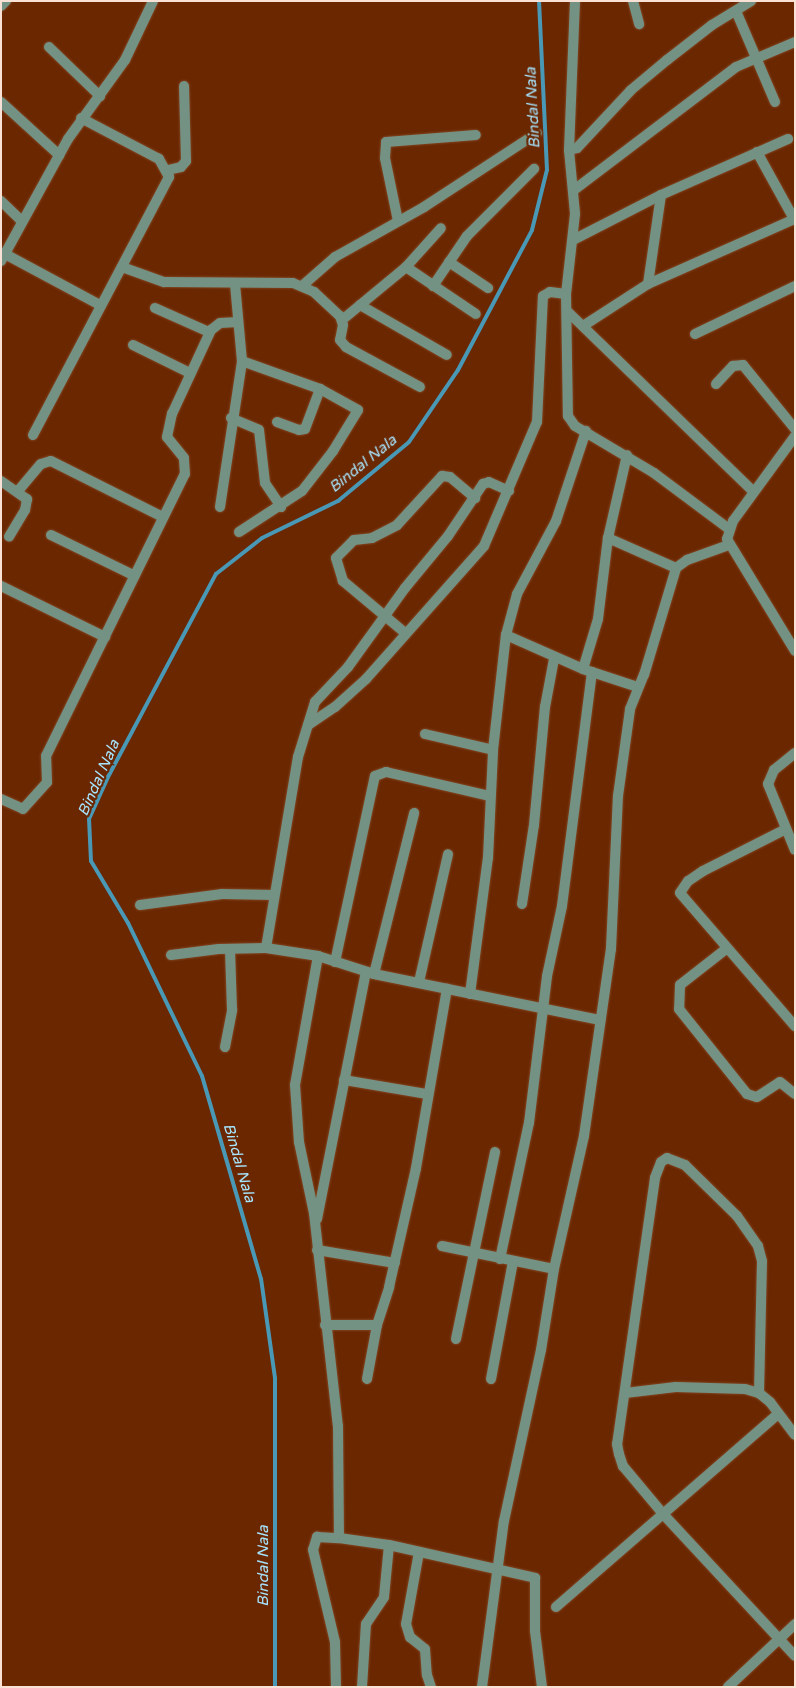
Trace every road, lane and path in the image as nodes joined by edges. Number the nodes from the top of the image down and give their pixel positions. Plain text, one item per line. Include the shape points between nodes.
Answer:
1 (6, 1) edge
2 (153, 1) edge
3 (633, 1) edge
4 (751, 1) edge
5 (577, 2) edge
6 (1, 6) edge
7 (736, 11) junction
8 (639, 24) dead end
9 (795, 42) edge
10 (49, 47) dead end
11 (758, 57) junction
12 (184, 86) dead end
13 (100, 96) junction
14 (1, 102) edge
15 (776, 102) dead end
16 (81, 118) junction
17 (537, 134) dead end
18 (476, 135) dead end
19 (788, 139) dead end
20 (569, 150) junction
21 (757, 152) junction
22 (58, 155) junction
23 (534, 169) dead end
24 (168, 170) junction
25 (574, 190) junction
26 (661, 195) junction
27 (1, 201) edge
28 (794, 219) edge
29 (22, 221) junction
30 (398, 222) junction
31 (441, 228) dead end
32 (573, 240) junction
33 (3, 258) edge
34 (449, 262) junction
35 (122, 267) junction
36 (406, 267) junction
37 (234, 284) junction
38 (648, 284) junction
39 (302, 286) junction
40 (433, 286) junction
41 (795, 286) edge
42 (488, 288) dead end
43 (566, 294) junction
44 (100, 305) junction
45 (360, 305) junction
46 (155, 308) dead end
47 (567, 311) junction
48 (476, 314) dead end
49 (342, 320) junction
50 (238, 322) junction
51 (583, 326) junction
52 (209, 332) junction
53 (695, 334) dead end
54 (133, 345) dead end
55 (447, 355) dead end
56 (242, 361) junction
57 (190, 373) junction
58 (716, 384) dead end
59 (420, 387) dead end
60 (320, 389) junction
61 (231, 418) junction
62 (277, 422) dead end
63 (795, 429) edge
64 (586, 431) junction
65 (33, 435) dead end
66 (795, 436) edge
67 (626, 455) junction
68 (1, 481) edge
69 (18, 491) junction
70 (509, 491) junction
71 (754, 492) junction
72 (475, 498) junction
73 (281, 506) junction
74 (220, 507) dead end
75 (163, 516) junction
76 (729, 529) junction
77 (239, 532) dead end
78 (51, 536) dead end
79 (9, 537) dead end
80 (608, 538) junction
81 (729, 545) junction
82 (676, 568) junction
83 (135, 576) junction
84 (1, 586) edge
85 (384, 617) junction
86 (404, 632) junction
87 (506, 635) junction
88 (105, 637) junction
89 (795, 651) edge
90 (554, 659) junction
91 (588, 670) junction
92 (638, 686) junction
93 (308, 725) junction
94 (425, 734) dead end
95 (492, 750) junction
96 (795, 753) edge
97 (490, 796) junction
98 (1, 798) edge
99 (414, 812) dead end
100 (786, 829) junction
101 (795, 850) edge
102 (448, 854) dead end
103 (274, 895) junction
104 (522, 904) dead end
105 (140, 905) dead end
106 (266, 948) junction
107 (230, 949) junction
108 (726, 949) junction
109 (171, 955) dead end
110 (318, 956) junction
111 (334, 962) junction
112 (370, 973) junction
113 (419, 982) junction
114 (448, 990) junction
115 (470, 994) junction
116 (544, 1008) junction
117 (600, 1020) junction
118 (795, 1026) edge
119 (225, 1047) dead end
120 (344, 1080) junction
121 (427, 1094) junction
122 (795, 1094) edge
123 (495, 1152) dead end
124 (315, 1227) junction
125 (442, 1246) dead end
126 (317, 1250) junction
127 (474, 1254) junction
128 (500, 1259) junction
129 (513, 1262) junction
130 (395, 1263) junction
131 (554, 1269) junction
132 (325, 1324) junction
133 (377, 1325) junction
134 (456, 1339) dead end
135 (367, 1379) dead end
136 (491, 1379) dead end
137 (625, 1393) junction
138 (758, 1393) junction
139 (778, 1414) junction
140 (795, 1435) edge
141 (664, 1515) junction
142 (340, 1538) junction
143 (389, 1545) junction
144 (419, 1552) junction
145 (495, 1569) junction
146 (556, 1607) dead end
147 (795, 1624) edge
148 (780, 1638) junction
149 (795, 1656) edge
150 (336, 1687) edge
151 (362, 1687) edge
152 (431, 1687) edge
153 (482, 1687) edge
154 (542, 1687) edge
155 (728, 1687) edge

1 - 6 street
2 - 13 street via 125,60
3 - 8 street
4 - 7 street
5 - 20 street
7 - 11 street
7 - 20 street via 667,60 631,90 577,148
9 - 11 street
10 - 13 street
11 - 15 street
11 - 25 street via 728,73
12 - 24 street via 186,161 181,168
13 - 16 street
14 - 22 street
16 - 22 street
16 - 24 street via 159,159
17 - 30 street
18 - 30 street via 386,142 385,158
19 - 21 street
20 - 25 street
21 - 26 street
21 - 28 street
22 - 29 street
23 - 34 street via 467,236
24 - 35 street via 167,184
25 - 32 street
26 - 32 street
26 - 38 street
27 - 29 street
28 - 38 street
29 - 33 street
30 - 39 street via 336,257
31 - 36 street
32 - 43 street
33 - 44 street
34 - 40 street
34 - 42 street
35 - 37 street via 156,281
35 - 44 street
36 - 40 street
36 - 45 street
37 - 39 street via 272,280
37 - 50 street
38 - 51 street
39 - 49 street via 330,306
40 - 48 street
41 - 53 street
43 - 47 street
43 - 70 street via 550,292 543,296 539,414 530,445
44 - 65 street
45 - 49 street
45 - 55 street
46 - 52 street
47 - 51 street
47 - 64 street via 567,410 571,422
49 - 59 street via 340,340 346,347
50 - 52 street via 220,323
50 - 56 street
51 - 71 street
52 - 57 street
54 - 57 street
56 - 60 street
56 - 61 street
57 - 75 street via 172,414 168,437 184,458 185,474
58 - 63 street via 733,366 743,365
60 - 62 street via 305,429
60 - 73 street via 357,408 358,413 302,490
61 - 73 street via 259,430 265,483
61 - 74 street
64 - 67 street
64 - 87 street via 556,521 516,594
66 - 71 street
67 - 76 street
67 - 80 street
68 - 69 street
69 - 75 street via 41,464 51,461
69 - 79 street via 27,500
70 - 72 street via 485,482
70 - 86 street via 478,555
71 - 76 street
72 - 85 street
72 - 85 street via 450,477 442,476 397,525 372,538 354,540 338,553 336,558 343,582
73 - 77 street
75 - 83 street
76 - 81 street
78 - 83 street
80 - 82 street
80 - 91 street
81 - 82 street via 693,557
81 - 89 street
82 - 92 street
83 - 88 street
84 - 88 street
85 - 86 street
85 - 93 street via 337,681 315,702
86 - 93 street via 366,679 335,708
87 - 90 street
87 - 95 street
88 - 98 street via 46,756 47,782 23,809
90 - 91 street
90 - 104 street
91 - 92 street
91 - 116 street via 562,906
92 - 117 street via 623,744 611,949
93 - 103 street via 298,757
94 - 95 street
95 - 97 street
96 - 100 street via 774,770 768,784
97 - 111 street via 398,774 386,772 375,776
97 - 115 street via 488,858
99 - 112 street
100 - 101 street
100 - 108 street via 703,871 682,888 682,899
102 - 113 street
103 - 105 street via 222,894
103 - 106 street
106 - 107 street
106 - 110 street
107 - 109 street
107 - 119 street via 232,1010
108 - 118 street
108 - 122 street via 680,985 679,1009 747,1094 756,1097 780,1082
110 - 111 street
110 - 124 street via 295,1080 299,1142
111 - 112 street
112 - 113 street
112 - 120 street
113 - 114 street
114 - 115 street
114 - 121 street
115 - 116 street
116 - 117 street
116 - 128 street via 530,1123
117 - 131 street via 584,1136
120 - 121 street
120 - 124 street
121 - 130 street
123 - 127 street
124 - 126 street
125 - 127 street
126 - 130 street
126 - 132 street
127 - 128 street
127 - 134 street
128 - 129 street
129 - 131 street
129 - 136 street
130 - 133 street
131 - 145 street via 541,1350
132 - 133 street
132 - 142 street via 338,1426
133 - 135 street
137 - 138 street via 676,1387 744,1389
137 - 138 street via 656,1170 667,1158 685,1165 737,1216 758,1246 762,1261
137 - 141 street via 618,1454 622,1466
138 - 139 street
139 - 140 street
139 - 141 street
141 - 146 street
141 - 148 street
142 - 143 street
142 - 150 street via 318,1537 313,1550 335,1642
143 - 144 street
143 - 151 street via 384,1597 366,1624
144 - 145 street
144 - 152 street via 406,1624 410,1637 425,1649 426,1675
145 - 153 street
145 - 154 street via 535,1578 535,1630
147 - 148 street
148 - 149 street
148 - 155 street

